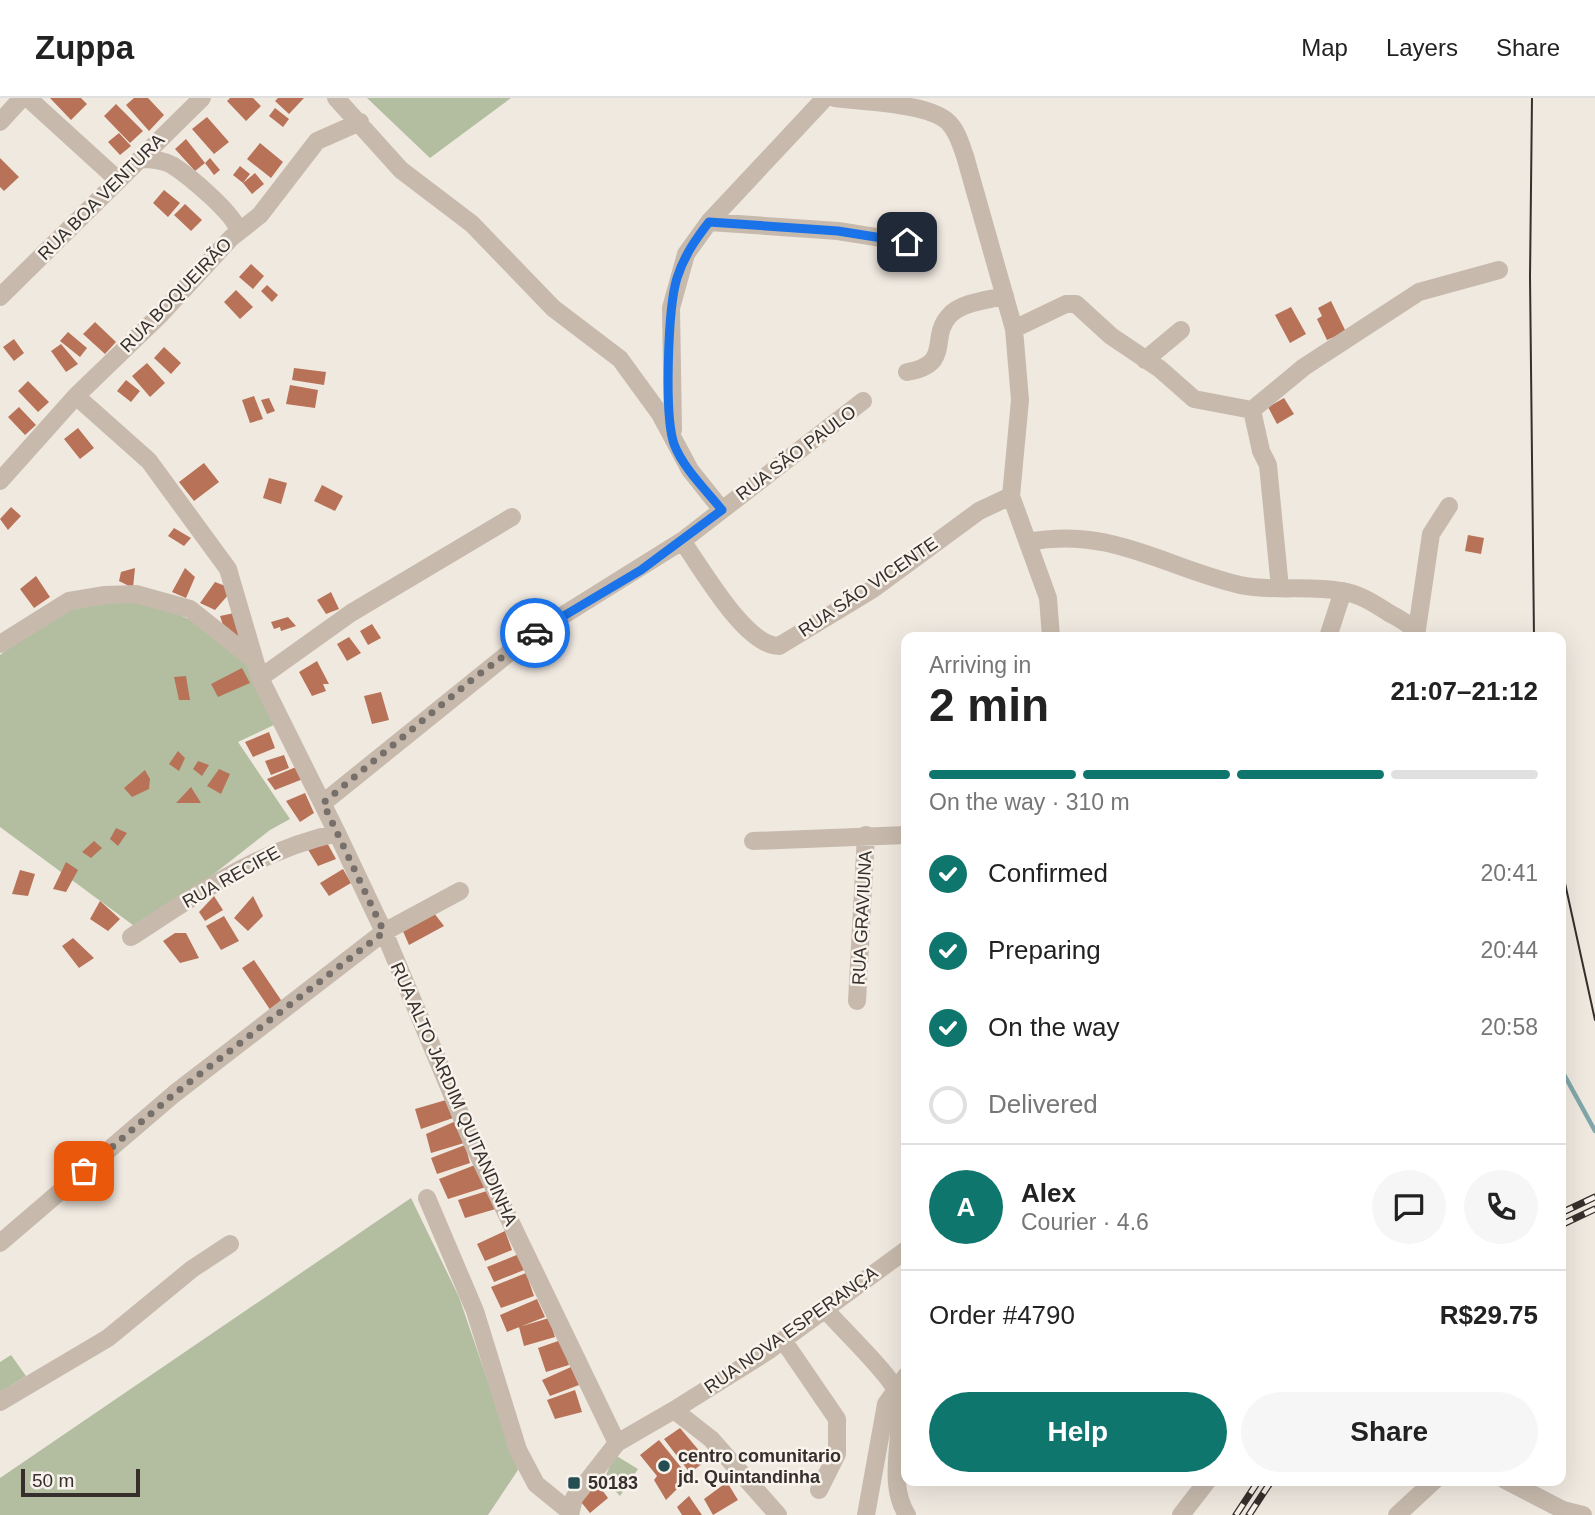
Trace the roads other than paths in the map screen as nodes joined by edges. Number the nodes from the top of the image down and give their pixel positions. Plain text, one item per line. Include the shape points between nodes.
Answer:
1 (22, 98) edge
2 (28, 98) edge
3 (202, 98) edge
4 (336, 98) edge
5 (825, 98) edge
6 (835, 98) edge
7 (0, 122) edge
8 (360, 122) junction
9 (140, 159) junction
10 (118, 180) junction
11 (709, 222) junction
12 (237, 232) junction
13 (907, 242) dead end
14 (1499, 270) dead end
15 (1005, 296) junction
16 (0, 297) edge
17 (1014, 329) junction
18 (1181, 330) dead end
19 (1145, 360) junction
20 (907, 372) dead end
21 (76, 396) junction
22 (863, 401) dead end
23 (1252, 410) junction
24 (674, 444) junction
25 (0, 481) edge
26 (1011, 496) junction
27 (1449, 506) dead end
28 (722, 510) junction
29 (512, 517) dead end
30 (682, 541) junction
31 (1028, 542) junction
32 (1280, 588) junction
33 (1343, 591) junction
34 (1051, 632) edge
35 (1330, 632) edge
36 (1414, 632) edge
37 (1418, 632) edge
38 (0, 644) edge
39 (253, 659) junction
40 (260, 678) junction
41 (323, 803) junction
42 (338, 833) junction
43 (866, 835) junction
44 (901, 835) edge
45 (753, 841) dead end
46 (460, 891) dead end
47 (384, 932) junction
48 (131, 937) dead end
49 (858, 1001) dead end
50 (427, 1198) dead end
51 (0, 1243) edge
52 (230, 1244) dead end
53 (901, 1254) edge
54 (825, 1309) junction
55 (783, 1340) junction
56 (901, 1382) edge
57 (0, 1402) edge
58 (674, 1410) junction
59 (617, 1443) junction
60 (1203, 1486) edge
61 (1428, 1486) edge
62 (1517, 1486) edge
63 (819, 1490) dead end
64 (570, 1513) edge
65 (778, 1515) edge
66 (866, 1515) edge
67 (907, 1515) edge
68 (1181, 1515) edge
69 (1397, 1515) edge
70 (1583, 1515) edge

1 - 7 street
2 - 10 street
3 - 9 street, RUA BOA VENTURA
4 - 8 street
5 - 11 street
6 - 15 street via 921,110 948,122 965,156
8 - 12 street, RUA BOQUEIRÃO via 317,141 260,215
8 - 24 street via 401,170 472,224 553,308 620,359 655,407
9 - 10 street, RUA BOA VENTURA
9 - 12 street via 163,161 180,170 234,219
10 - 16 street, RUA BOA VENTURA
11 - 13 street via 838,231
11 - 24 street via 686,254 671,308
12 - 21 street, RUA BOQUEIRÃO
14 - 23 street via 1419,292 1304,367
15 - 17 street
15 - 20 street via 964,307 948,317 934,361
17 - 19 street via 1070,302
17 - 26 street via 1020,400
18 - 19 street
19 - 23 street via 1194,399
21 - 25 street, RUA BOQUEIRÃO
21 - 39 street, RUA ALTO JARDIM QUITANDINHA via 149,461 221,557 241,607
22 - 28 street, RUA SÃO PAULO
23 - 32 street via 1269,471
24 - 28 street
26 - 30 street, RUA SÃO VICENTE via 979,511 873,589 779,646 751,633
26 - 31 street
27 - 37 street via 1430,534
28 - 30 street, RUA SÃO PAULO
29 - 40 street via 351,613
30 - 41 street, RUA SÃO PAULO via 530,636
31 - 32 street via 1092,539 1141,550 1223,580
31 - 34 street via 1048,598
32 - 33 street
33 - 35 street
33 - 36 street via 1396,617
38 - 39 street via 69,601 136,594 190,608
39 - 40 street, RUA ALTO JARDIM QUITANDINHA
40 - 41 street, RUA ALTO JARDIM QUITANDINHA
41 - 42 street, RUA ALTO JARDIM QUITANDINHA
42 - 47 street, RUA ALTO JARDIM QUITANDINHA
42 - 48 street, RUA RECIFE via 282,847 256,860
43 - 44 street
43 - 45 street
43 - 49 street, RUA GRAVIUNA
46 - 47 street
47 - 51 street via 174,1094
47 - 59 street, RUA ALTO JARDIM QUITANDINHA via 472,1142
50 - 64 street via 475,1311 518,1450 536,1483
52 - 57 street via 202,1261 108,1338
53 - 54 street, RUA NOVA ESPERANÇA
54 - 55 street, RUA NOVA ESPERANÇA
54 - 56 street
55 - 58 street, RUA NOVA ESPERANÇA
55 - 63 street via 837,1419 837,1454
56 - 66 street via 882,1418
56 - 67 street via 898,1488
58 - 59 street, RUA NOVA ESPERANÇA
58 - 65 street via 711,1439
59 - 64 street via 573,1498
60 - 68 street
61 - 69 street
62 - 70 street

